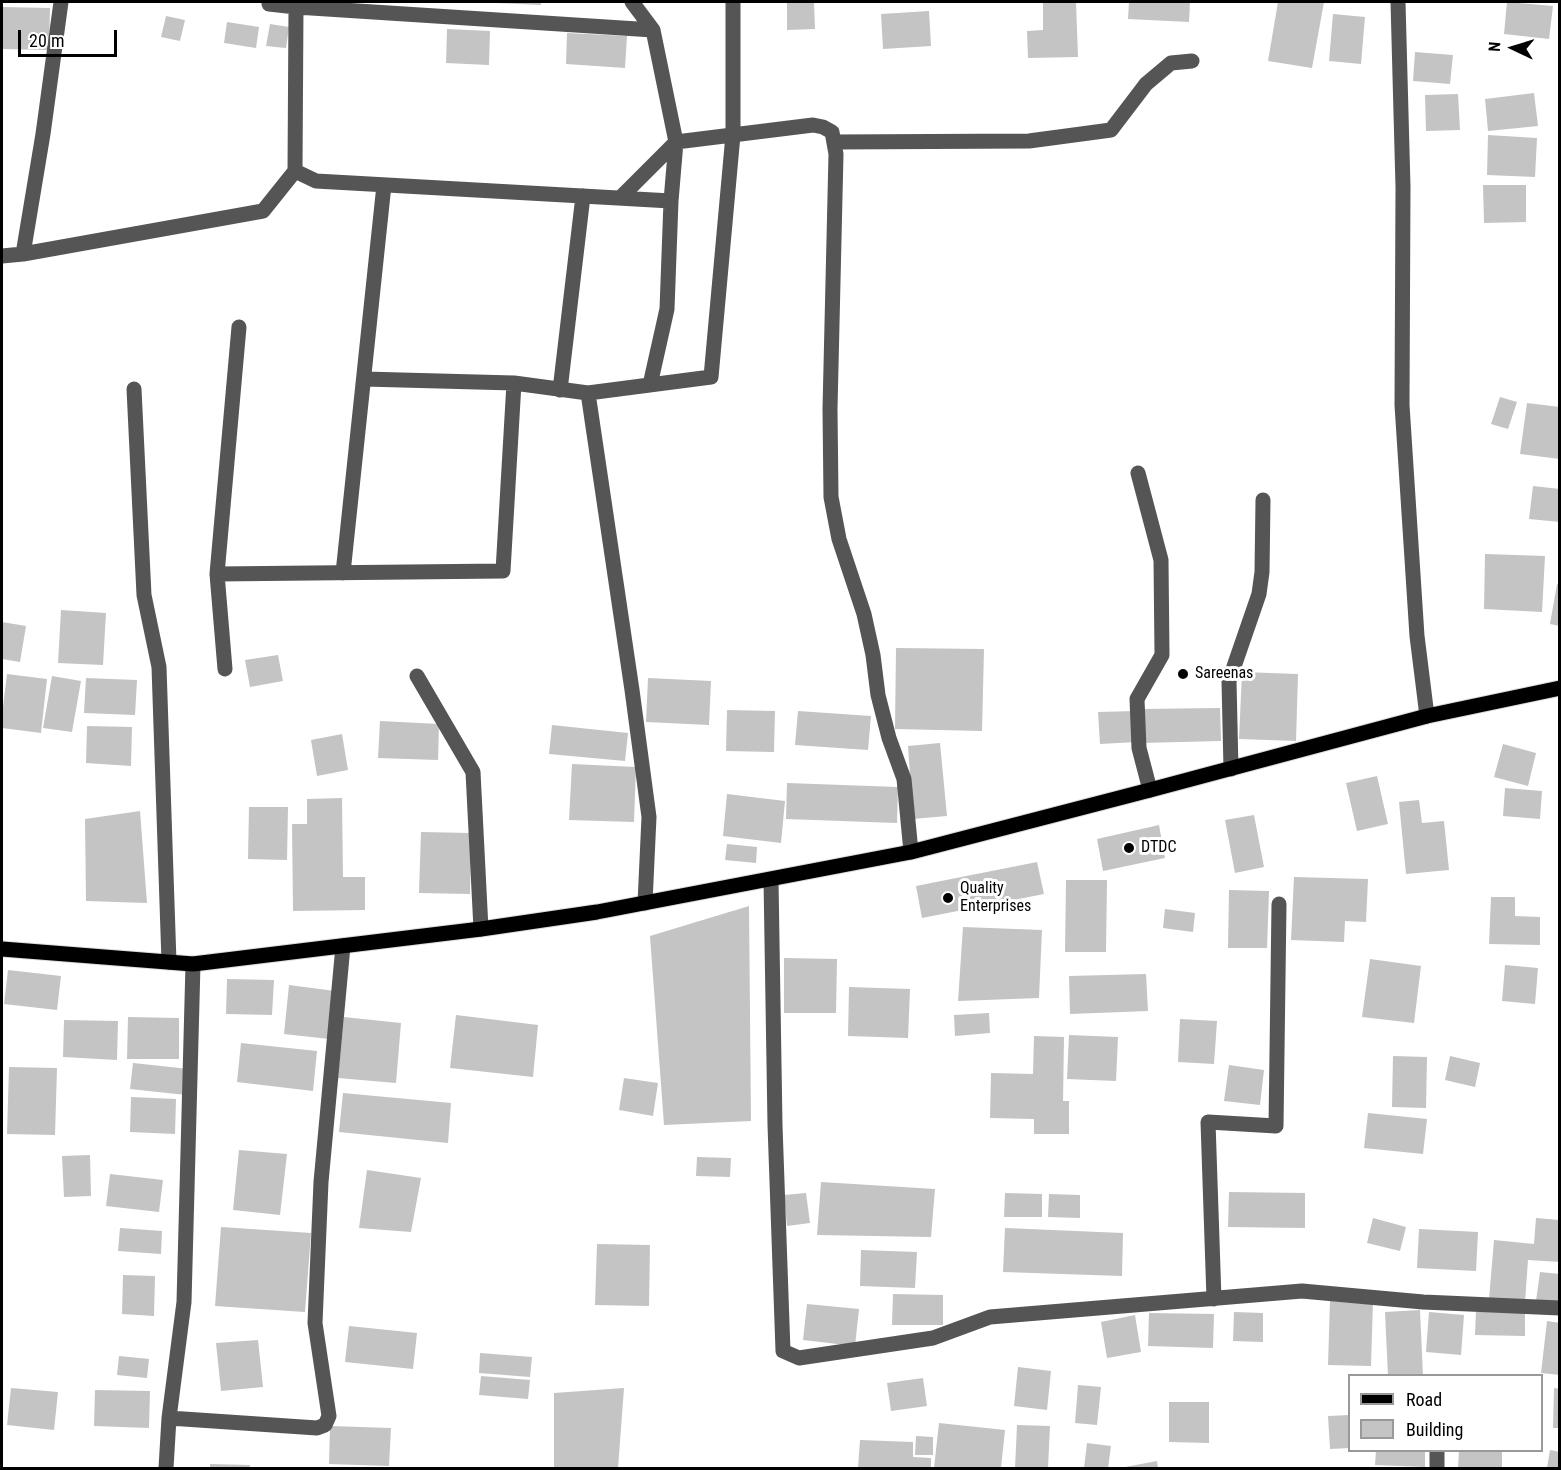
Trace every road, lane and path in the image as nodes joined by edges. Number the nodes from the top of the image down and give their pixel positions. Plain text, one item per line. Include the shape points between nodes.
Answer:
1 (61, 2) edge
2 (632, 2) edge
3 (733, 2) edge
4 (1398, 2) edge
5 (269, 4) dead end
6 (296, 4) edge
7 (653, 30) junction
8 (1192, 61) dead end
9 (734, 135) junction
10 (676, 142) junction
11 (834, 142) junction
12 (295, 171) junction
13 (384, 184) junction
14 (583, 196) junction
15 (620, 198) junction
16 (671, 201) junction
17 (23, 254) junction
18 (2, 256) edge
19 (238, 327) dead end
20 (364, 379) junction
21 (514, 383) junction
22 (650, 385) junction
23 (134, 389) dead end
24 (560, 390) junction
25 (588, 393) junction
26 (1138, 473) dead end
27 (1263, 500) dead end
28 (343, 573) junction
29 (218, 574) junction
30 (225, 669) dead end
31 (417, 676) dead end
32 (1560, 688) edge
33 (1427, 716) junction
34 (1231, 769) junction
35 (1150, 790) junction
36 (911, 852) junction
37 (771, 880) junction
38 (645, 903) junction
39 (1279, 904) dead end
40 (481, 929) junction
41 (343, 946) junction
42 (2, 949) edge
43 (169, 962) junction
44 (193, 964) junction
45 (1214, 1299) junction
46 (1560, 1308) edge
47 (169, 1418) junction
48 (1437, 1452) edge
49 (166, 1468) edge
50 (1437, 1468) edge

1 - 17 street
2 - 7 street
3 - 9 street
4 - 33 street via 1403,187 1402,405 1417,636
5 - 6 street
6 - 7 street
6 - 12 street
7 - 10 street
8 - 11 street via 1171,63 1146,84 1111,130 1029,141
9 - 10 street
9 - 11 street via 813,125 832,132
9 - 22 street via 711,377
10 - 15 street
10 - 16 street
11 - 36 street via 831,496 839,539 864,614 878,695 903,779
12 - 13 street via 316,181
12 - 17 street via 263,211
13 - 14 street
13 - 20 street
14 - 15 street
14 - 24 street
15 - 16 street
16 - 22 street via 667,309
17 - 18 street
19 - 29 street
20 - 21 street
20 - 28 street
21 - 24 street
21 - 28 street via 503,571
22 - 25 street
23 - 43 street via 144,596 159,667
24 - 25 street
25 - 38 street via 650,816
26 - 35 street via 1161,560 1162,655 1137,699 1139,747
27 - 34 street via 1259,594 1230,681
28 - 29 street
29 - 30 street
31 - 40 street via 473,772
32 - 33 main road
33 - 34 main road
34 - 35 main road
35 - 36 main road
36 - 37 main road
37 - 38 main road
37 - 45 street via 783,1351 799,1358 933,1338 990,1317
38 - 40 main road
39 - 45 street via 1276,1126 1208,1122
40 - 41 main road
41 - 44 main road
41 - 47 street via 321,1182 315,1323 329,1416 325,1425 317,1428
42 - 43 main road
43 - 44 main road
44 - 47 street via 184,1302
45 - 46 street via 1302,1291 1423,1302
47 - 49 street
48 - 50 street

